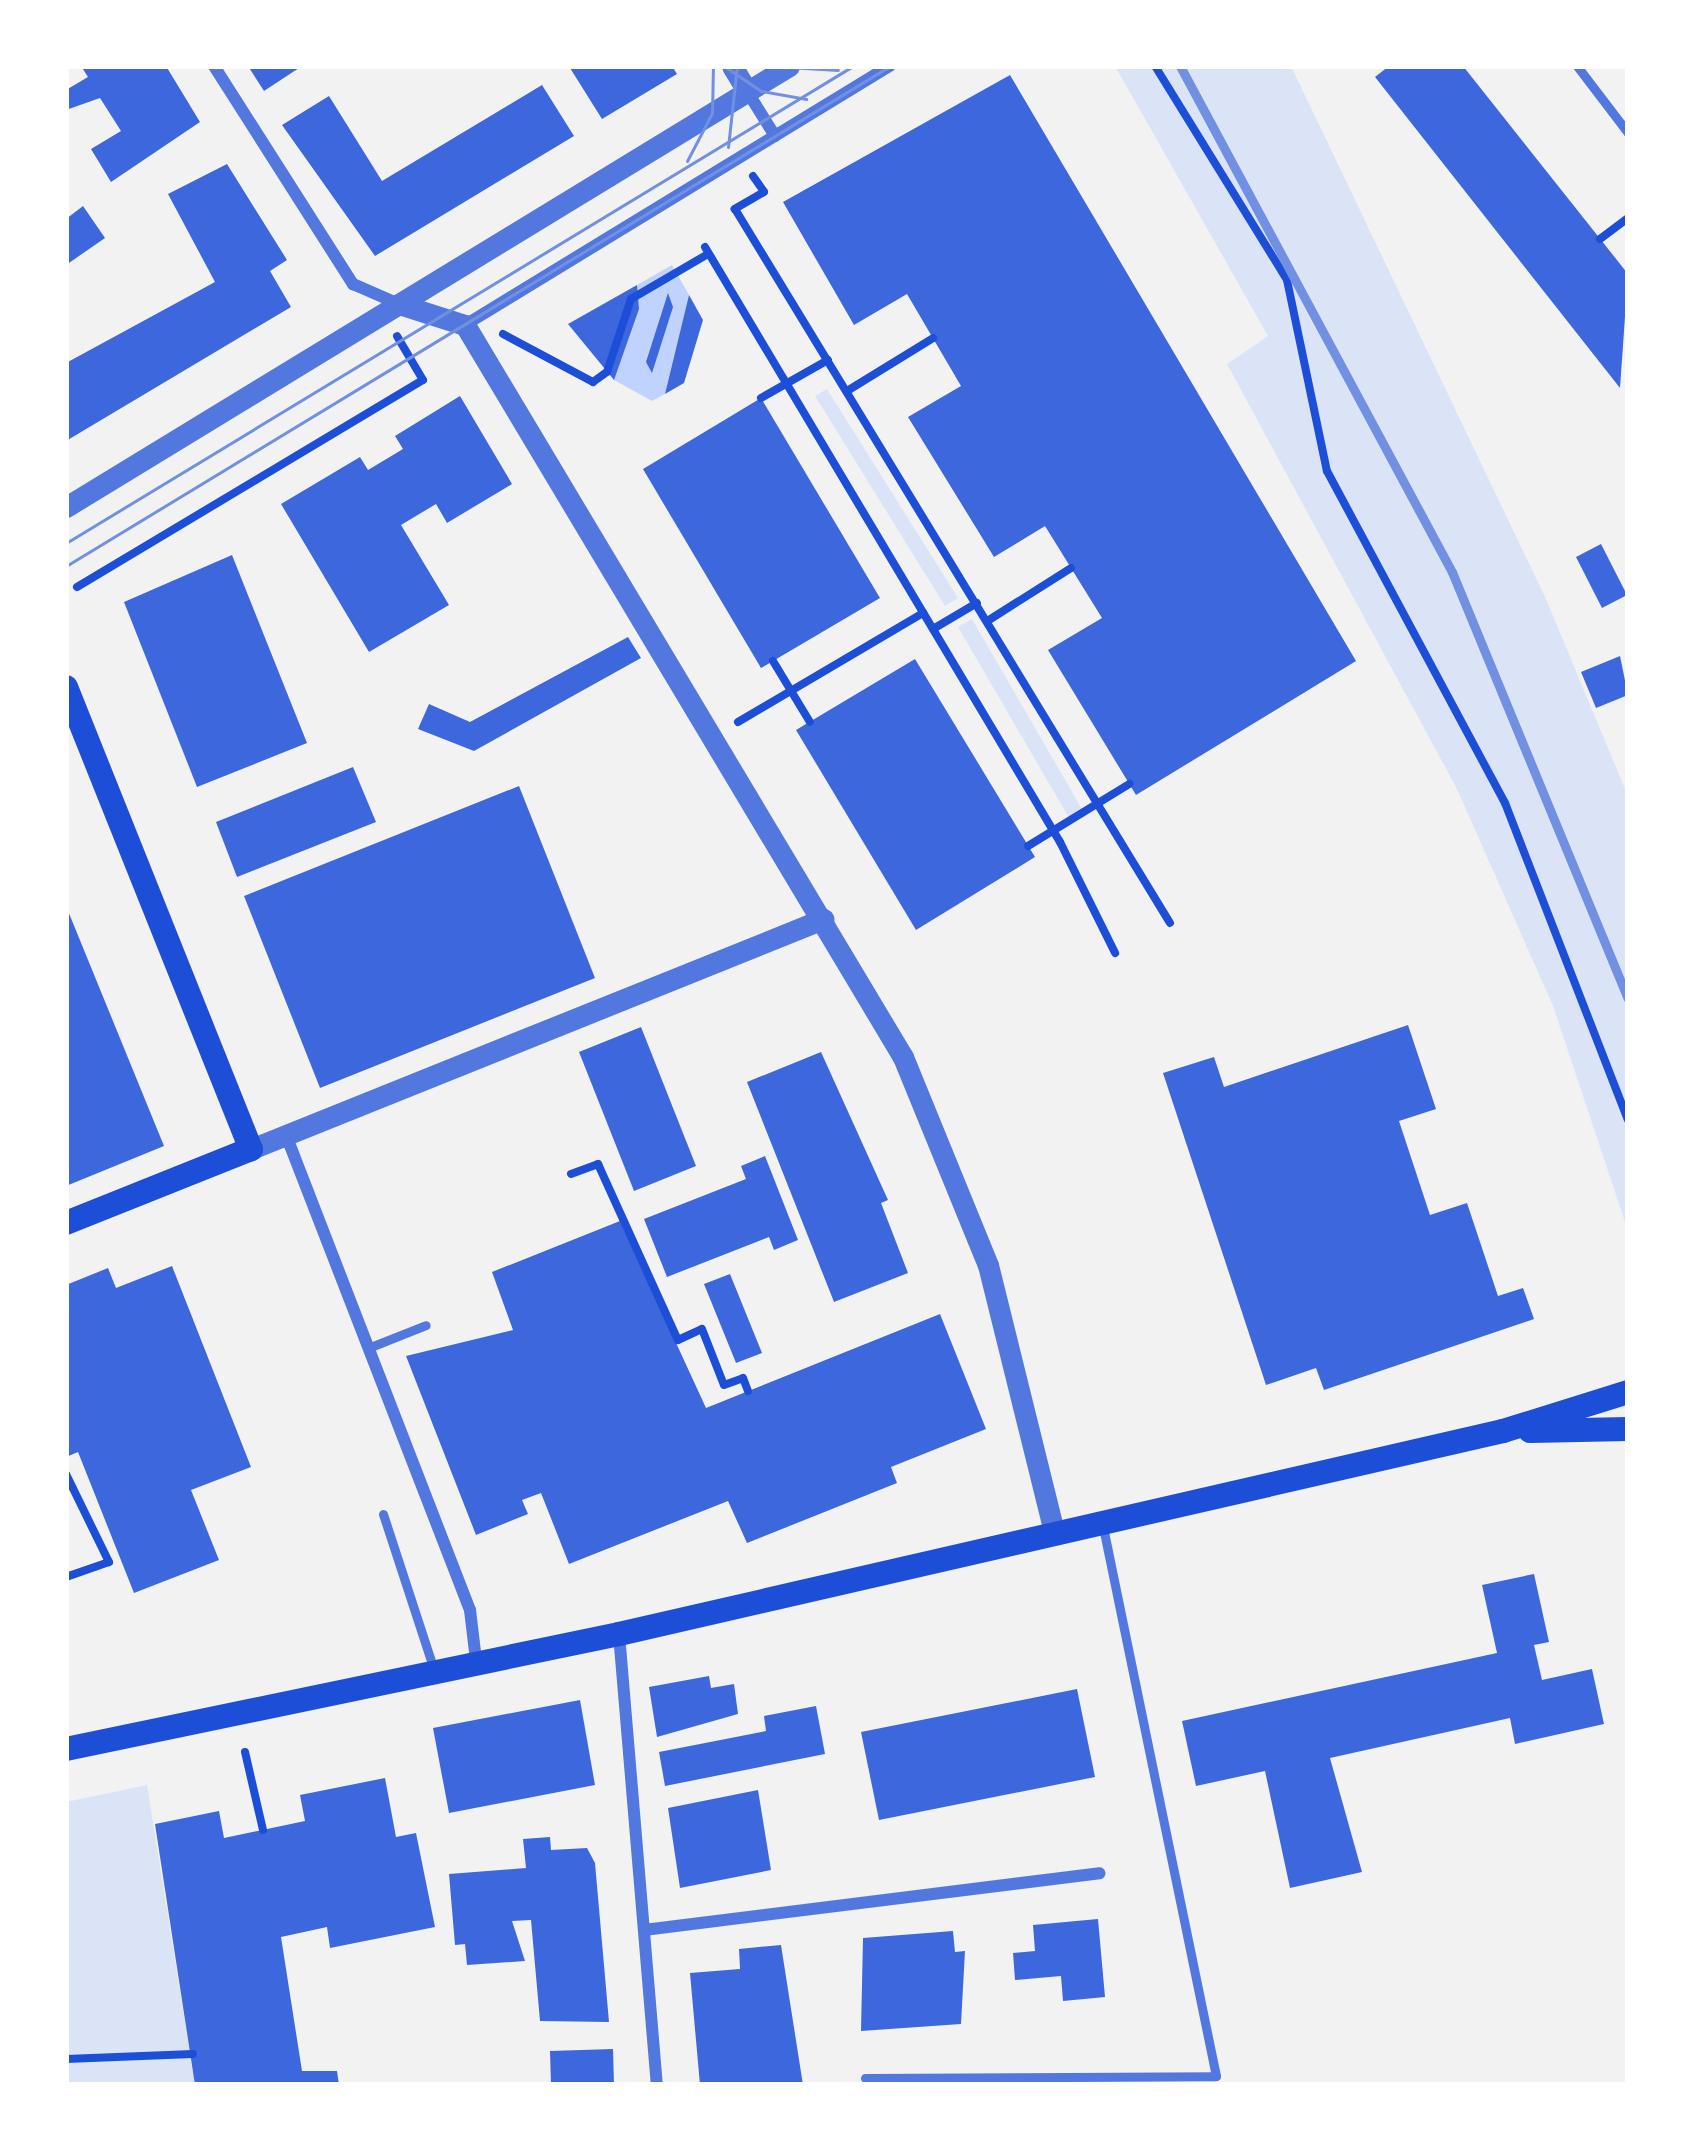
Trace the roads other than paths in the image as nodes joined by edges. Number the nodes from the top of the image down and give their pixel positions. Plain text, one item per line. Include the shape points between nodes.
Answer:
1 (214, 66) edge
2 (732, 66) edge
3 (789, 66) edge
4 (890, 66) edge
5 (1577, 66) edge
6 (747, 91) junction
7 (1628, 133) edge
8 (776, 136) junction
9 (399, 304) junction
10 (466, 325) junction
11 (66, 508) edge
12 (66, 687) edge
13 (823, 919) junction
14 (286, 1135) junction
15 (250, 1149) junction
16 (66, 1223) edge
17 (426, 1324) dead end
18 (368, 1348) junction
19 (1628, 1392) edge
20 (1628, 1429) edge
21 (1503, 1431) junction
22 (383, 1514) dead end
23 (1102, 1522) junction
24 (1054, 1532) junction
25 (619, 1634) junction
26 (476, 1660) junction
27 (434, 1670) junction
28 (66, 1749) edge
29 (1100, 1873) dead end
30 (644, 1930) junction
31 (865, 2078) dead end
32 (657, 2085) edge

1 - 9 street via 352,284
2 - 6 street
3 - 6 street
4 - 8 street
5 - 7 lane
6 - 8 street
6 - 9 street
8 - 10 street
9 - 10 street
9 - 11 street
10 - 13 street
12 - 15 main road
13 - 14 street
13 - 24 street via 960,1182
14 - 15 street
14 - 18 street
15 - 16 main road
17 - 18 lane
18 - 26 street via 470,1610
19 - 21 main road
20 - 21 main road
21 - 23 main road
22 - 27 lane
23 - 24 main road
23 - 31 lane via 1216,2076
24 - 25 main road
25 - 26 main road
25 - 30 street
26 - 27 main road
27 - 28 main road
29 - 30 street
30 - 32 street

